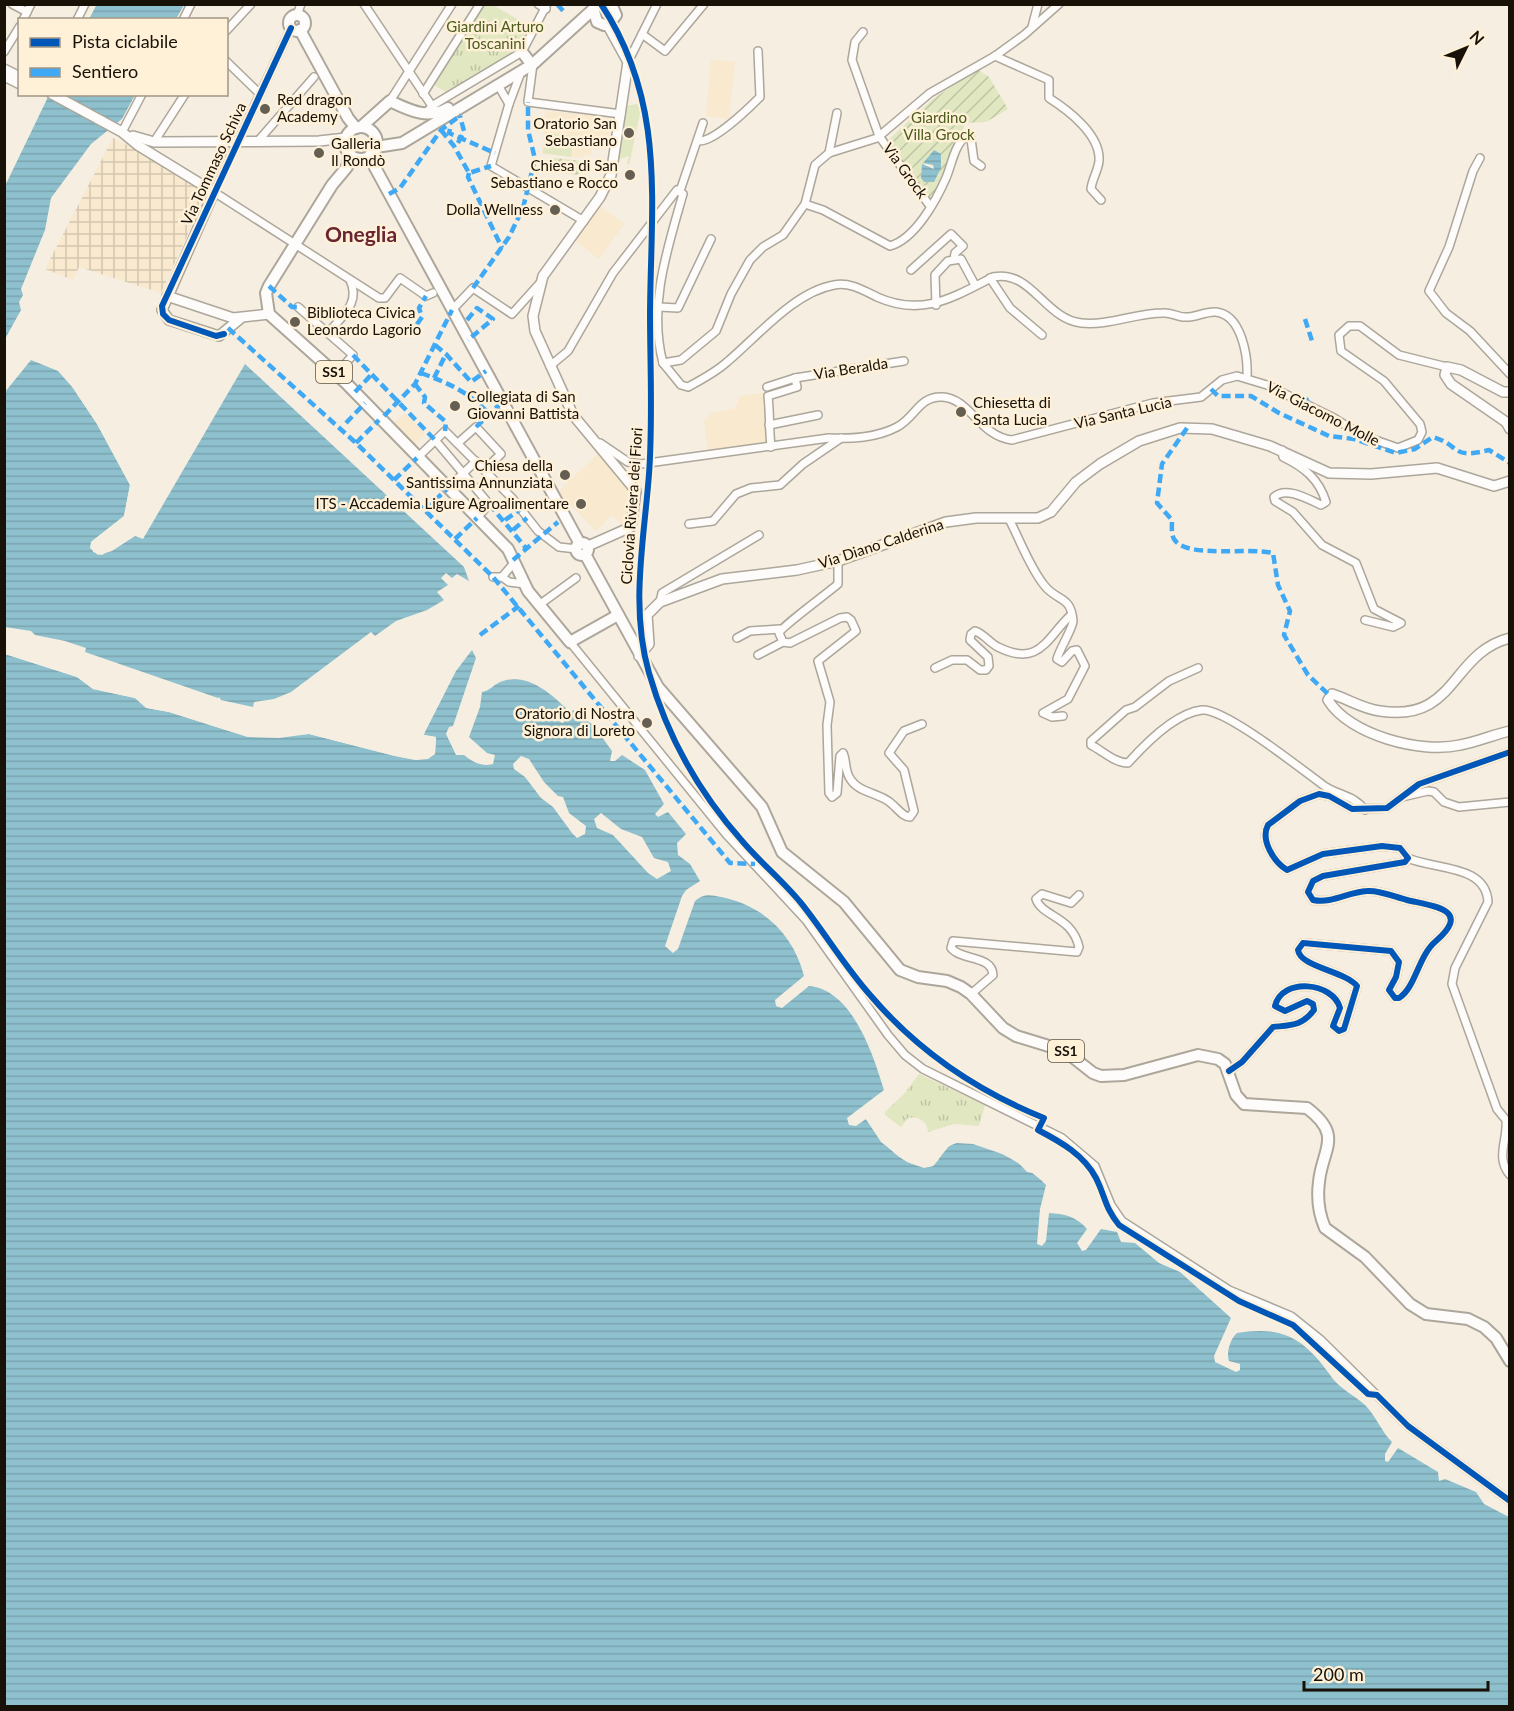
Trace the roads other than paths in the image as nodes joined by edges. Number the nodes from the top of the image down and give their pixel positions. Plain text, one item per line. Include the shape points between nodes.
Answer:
1 (12, 4) edge
2 (31, 4) edge
3 (85, 4) edge
4 (191, 4) edge
5 (251, 4) edge
6 (287, 4) edge
7 (364, 4) edge
8 (452, 4) edge
9 (480, 4) edge
10 (538, 4) edge
11 (657, 4) edge
12 (704, 4) edge
13 (1038, 4) edge
14 (1059, 4) edge
15 (612, 5) edge
16 (547, 7) edge
17 (297, 12) edge
18 (596, 12) edge
19 (25, 16) edge
20 (78, 18) edge
21 (184, 18) edge
22 (607, 24) junction
23 (18, 29) edge
24 (228, 29) edge
25 (296, 29) junction
26 (1031, 30) junction
27 (862, 32) dead end
28 (642, 34) junction
29 (758, 51) dead end
30 (4, 52) edge
31 (995, 56) junction
32 (531, 59) junction
33 (628, 62) junction
34 (228, 64) edge
35 (521, 71) junction
36 (318, 73) junction
37 (410, 73) junction
38 (4, 76) edge
39 (18, 83) edge
40 (498, 85) junction
41 (260, 94) junction
42 (423, 94) junction
43 (56, 96) edge
44 (141, 96) edge
45 (184, 96) edge
46 (390, 100) junction
47 (509, 104) junction
48 (435, 111) junction
49 (837, 113) dead end
50 (374, 114) junction
51 (621, 114) junction
52 (347, 117) junction
53 (703, 123) dead end
54 (120, 131) junction
55 (353, 131) junction
56 (879, 136) junction
57 (411, 137) junction
58 (258, 141) junction
59 (698, 141) junction
60 (154, 142) junction
61 (237, 142) junction
62 (373, 151) junction
63 (829, 153) junction
64 (350, 154) junction
65 (1480, 158) dead end
66 (981, 166) dead end
67 (680, 190) junction
68 (213, 192) junction
69 (1101, 200) dead end
70 (805, 204) junction
71 (930, 206) junction
72 (584, 221) junction
73 (711, 239) dead end
74 (295, 244) junction
75 (954, 259) junction
76 (911, 270) dead end
77 (175, 278) junction
78 (990, 278) junction
79 (350, 280) junction
80 (539, 284) junction
81 (975, 285) junction
82 (437, 291) junction
83 (167, 296) junction
84 (190, 304) junction
85 (936, 305) junction
86 (298, 307) dead end
87 (659, 307) junction
88 (452, 310) junction
89 (269, 314) junction
90 (241, 318) junction
91 (328, 333) junction
92 (1042, 335) dead end
93 (904, 361) dead end
94 (667, 363) junction
95 (550, 366) junction
96 (1447, 367) junction
97 (336, 374) junction
98 (1509, 374) edge
99 (1247, 377) junction
100 (795, 378) junction
101 (767, 387) dead end
102 (1509, 392) edge
103 (818, 415) dead end
104 (769, 425) junction
105 (1509, 429) edge
106 (841, 438) junction
107 (435, 440) junction
108 (593, 440) junction
109 (458, 443) junction
110 (771, 447) junction
111 (1281, 450) junction
112 (417, 458) junction
113 (476, 460) junction
114 (484, 469) junction
115 (464, 472) junction
116 (1509, 481) edge
117 (448, 488) junction
118 (477, 518) junction
119 (1009, 519) junction
120 (689, 524) dead end
121 (759, 535) dead end
122 (582, 548) junction
123 (838, 561) junction
124 (513, 564) junction
125 (493, 577) dead end
126 (502, 577) junction
127 (576, 578) dead end
128 (525, 584) junction
129 (660, 602) junction
130 (539, 605) junction
131 (618, 615) junction
132 (1071, 615) junction
133 (1365, 620) dead end
134 (780, 629) junction
135 (737, 638) dead end
136 (1509, 638) edge
137 (570, 642) junction
138 (783, 642) junction
139 (758, 654) dead end
140 (639, 656) junction
141 (935, 668) dead end
142 (1198, 668) dead end
143 (1063, 716) dead end
144 (922, 724) dead end
145 (1509, 731) edge
146 (1509, 752) edge
147 (1402, 797) junction
148 (1509, 802) edge
149 (1365, 810) junction
150 (1408, 858) junction
151 (1079, 895) dead end
152 (971, 994) junction
153 (1229, 1071) junction
154 (1509, 1175) edge
155 (1509, 1361) edge
156 (1509, 1502) edge

1 - 19 street
2 - 19 street
3 - 20 street
4 - 21 street
5 - 24 street
6 - 17 main road
7 - 37 street
8 - 37 street
9 - 42 street
10 - 16 street
11 - 28 street
12 - 28 street via 665,51
13 - 26 street
14 - 26 street
15 - 22 main road via 616,15
16 - 32 street
17 - 25 main road via 304,21
18 - 22 main road via 600,24
18 - 32 main road
22 - 33 main road
23 - 30 street
25 - 36 main road
25 - 41 street, Via Tommaso Schiva
26 - 31 street
27 - 56 street, Via Grock via 855,42 852,60
28 - 33 street
29 - 59 street via 760,97 730,126 704,142
31 - 56 street via 930,93
31 - 69 street via 1049,80 1050,98 1088,133 1099,158 1091,189
32 - 35 main road
32 - 48 main road
32 - 51 street via 528,102
33 - 51 main road
34 - 41 street
35 - 40 main road
35 - 47 street
36 - 52 main road
36 - 58 street
37 - 42 street
37 - 46 street
38 - 39 main road
40 - 47 street
40 - 57 main road
41 - 61 street, Via Tommaso Schiva
42 - 48 street
43 - 54 main road
44 - 54 street
45 - 60 street
46 - 48 main road
46 - 50 main road
47 - 72 street via 491,166
48 - 57 main road
49 - 63 street
50 - 52 main road via 356,120
50 - 55 main road
51 - 72 main road via 611,175
52 - 55 main road
53 - 59 street
54 - 60 main road
54 - 68 main road
55 - 58 main road
55 - 62 main road via 373,133
55 - 64 main road via 346,147
56 - 63 street
56 - 71 street, Via Grock
57 - 62 main road
58 - 61 main road
59 - 67 street
60 - 61 main road
61 - 68 street, Via Tommaso Schiva
62 - 64 main road via 359,158
62 - 82 main road, SS1 via 372,162
63 - 70 street via 812,170
64 - 74 main road via 347,167
65 - 98 street via 1429,291 1446,313 1470,331
66 - 71 street via 974,161 966,136
67 - 87 street via 683,194 660,280
67 - 95 street via 613,273 568,351
68 - 74 street
68 - 77 main road, Via Tommaso Schiva
70 - 71 street via 890,246 906,238
70 - 94 street via 783,236 750,260 716,331 681,360
72 - 80 main road
73 - 87 street via 678,308
74 - 79 street
74 - 89 main road via 266,292
75 - 76 street via 963,246 951,234
75 - 81 street via 961,259
75 - 85 street via 935,275
77 - 83 main road, Via Tommaso Schiva
77 - 84 main road via 179,291
78 - 81 street
78 - 92 street via 1010,308
78 - 99 street via 1002,275 1016,279 1049,308 1071,321 1084,323 1160,313 1184,317 1223,314 1233,322 1245,347
79 - 82 street via 382,299 400,278 426,296
79 - 91 street via 355,295 352,303
80 - 88 street via 512,314 473,288
80 - 95 main road via 533,323
81 - 85 street
82 - 88 main road, SS1
83 - 84 main road
83 - 90 main road, Via Tommaso Schiva via 162,312 170,320 219,336
84 - 90 main road via 225,317
85 - 94 street via 907,306 848,285 834,285 787,309 725,364 688,387 681,385
86 - 91 street
87 - 94 street via 658,345
88 - 122 main road, SS1
89 - 90 main road
89 - 97 main road, SS1
91 - 97 street via 353,356
93 - 100 street, Via Beralda
95 - 108 main road via 573,415
96 - 99 street, Via Giacomo Molle via 1399,355 1360,326 1349,326 1340,332 1341,351 1384,381 1420,424 1418,440 1398,448 1376,443 1334,418
96 - 102 main road
96 - 105 main road via 1445,375 1451,384 1506,422
97 - 112 main road, SS1
99 - 106 street, Via Santa Lucia via 1225,378 1201,397 1153,402 1012,440 984,428 959,402 949,398 934,398 918,406 898,426 860,438
100 - 101 street
100 - 104 street, Via Beralda via 797,387 768,396
103 - 104 street
104 - 110 street, Via Beralda
106 - 110 street, Via Santa Lucia
106 - 120 street via 802,464 780,485 736,494 713,520
107 - 109 street via 445,431
107 - 112 street
107 - 115 street
108 - 110 street, Via Santa Lucia via 628,462 641,465
108 - 122 main road via 637,494 631,527
109 - 113 street
109 - 114 street via 476,427 501,454
111 - 116 main road, Via Diano Calderina via 1319,470 1343,475 1437,468 1494,486
111 - 119 main road, Via Diano Calderina via 1212,429 1176,429 1139,441 1100,464 1076,482 1051,512 1038,518
111 - 133 street, Via Diano Calderina via 1283,457 1313,477 1326,502 1321,505 1288,493 1277,494 1275,501 1293,512 1322,545 1356,563 1374,609 1401,623 1393,627
112 - 117 main road, SS1
113 - 114 street
113 - 115 street
114 - 122 street via 538,531 559,547
115 - 117 street
115 - 118 street via 489,504
117 - 118 main road, SS1
118 - 124 main road, SS1 via 508,549
119 - 123 main road, Via Diano Calderina via 946,522
119 - 132 street via 1042,583 1051,594 1067,601
121 - 129 street via 662,593
122 - 131 main road, SS1
123 - 129 main road, Via Diano Calderina via 722,579
123 - 134 street via 838,584
124 - 126 street
124 - 128 main road, SS1
125 - 126 street
126 - 128 street
127 - 130 street
128 - 130 main road, SS1
129 - 140 main road via 647,615 649,644
130 - 137 main road, SS1
131 - 137 main road
131 - 140 main road, SS1
132 - 141 street via 1048,643 1026,653 1008,652 980,633 971,634 970,640 988,657 986,670 967,660 952,660
132 - 143 street via 1073,624 1057,659 1062,662 1075,649 1080,651 1085,666 1068,699 1043,713
134 - 135 street via 750,631
134 - 138 street
136 - 145 main road via 1497,641 1473,659 1443,696 1411,712 1378,711 1332,694 1328,700 1341,714 1364,728 1402,744 1459,745
137 - 156 street via 726,834 806,920 905,1055 923,1069 1062,1138 1095,1166 1122,1221 1229,1290 1291,1316 1321,1340 1408,1426
138 - 139 street
138 - 144 street via 792,642 840,618 851,620 856,631 819,659 830,702 826,766 832,796 837,793 837,768 843,753 845,770 860,789 891,802 907,818 913,815 904,770 889,753 904,731
140 - 152 main road, SS1 via 667,698 762,807 782,852 844,902 900,970 947,981
142 - 149 street via 1169,681 1126,710 1092,741 1092,746 1128,763 1164,729 1201,710 1211,711 1242,726 1327,788 1357,799
146 - 147 street via 1419,784
147 - 148 street via 1434,792 1444,802 1459,807
147 - 149 street via 1387,807
149 - 150 street via 1352,809 1319,794 1300,801 1275,819 1265,831 1265,838 1279,865 1287,870 1323,854 1382,846 1395,845
150 - 153 street via 1405,862 1323,876 1312,881 1308,892 1313,900 1321,902 1367,891 1439,906 1448,912 1450,928 1425,950 1403,996 1395,998 1389,990 1399,962 1391,951 1303,943 1298,950 1304,961 1351,978 1357,986 1344,1029 1339,1031 1333,1026 1340,1008 1334,998 1304,985 1291,988 1275,1006 1285,1011 1307,1001 1314,1010 1308,1018 1290,1027 1273,1027
150 - 154 street via 1471,874 1488,892 1488,902 1455,968 1452,984 1497,1109 1506,1120 1502,1155 1503,1167
151 - 152 street via 1071,903 1042,894 1036,899 1073,931 1077,952 952,941 951,948 956,954 993,969 993,975
152 - 153 main road, SS1 via 1002,1028 1065,1051 1101,1076 1124,1076 1198,1055 1218,1059
153 - 155 main road via 1236,1095 1244,1104 1307,1108 1328,1127 1329,1150 1319,1180 1318,1200 1325,1228 1365,1257 1410,1304 1426,1314 1468,1319 1484,1326

